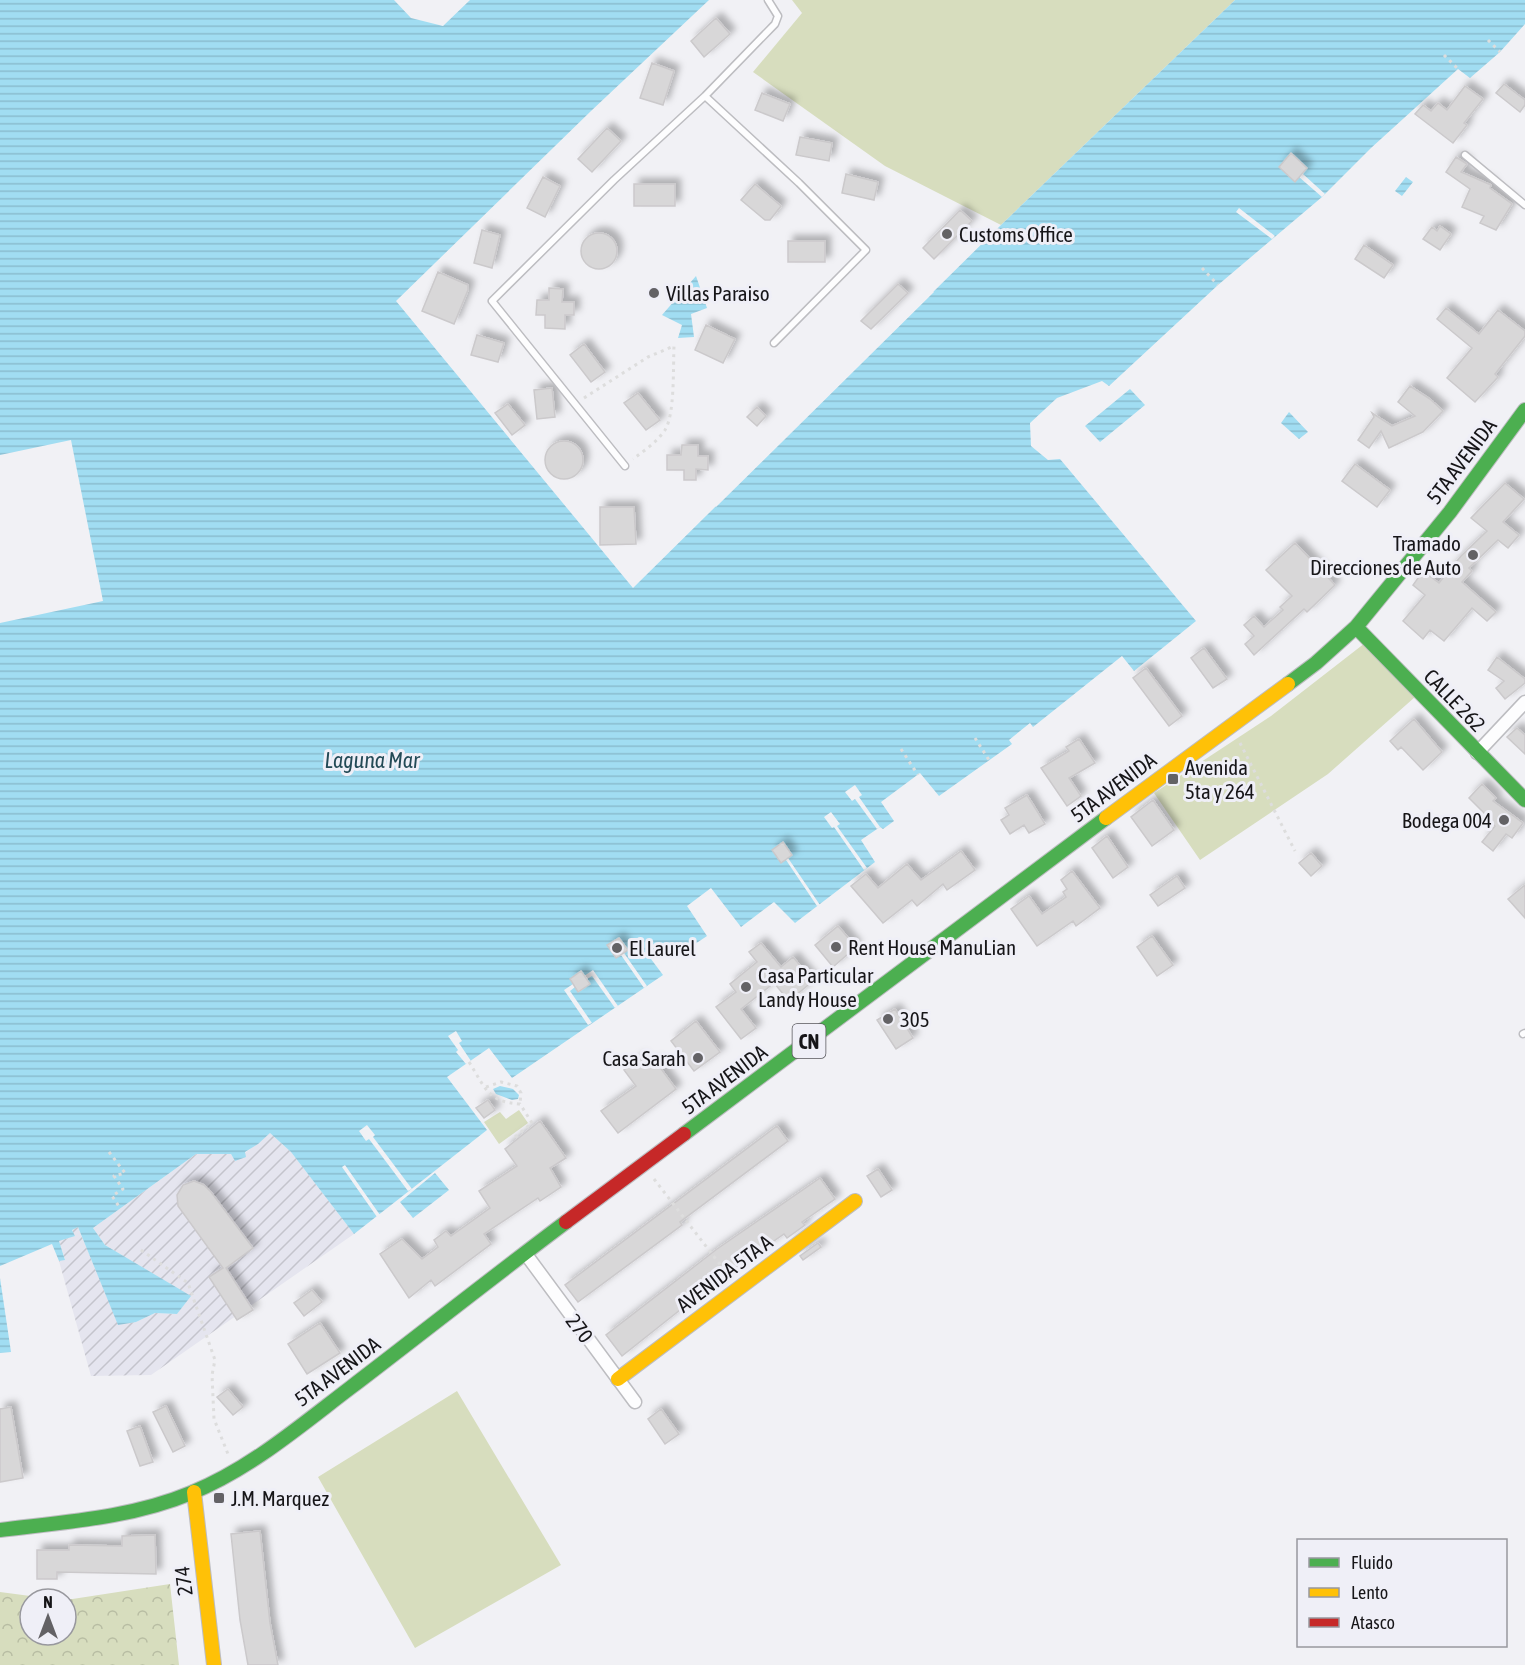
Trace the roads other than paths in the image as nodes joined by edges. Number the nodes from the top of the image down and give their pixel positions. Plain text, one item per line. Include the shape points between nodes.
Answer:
1 (768, 0) edge
2 (705, 96) junction
3 (1466, 155) dead end
4 (1525, 205) edge
5 (774, 343) dead end
6 (1525, 410) edge
7 (625, 465) road end
8 (1356, 627) junction
9 (1525, 702) edge
10 (1477, 753) junction
11 (1525, 800) edge
12 (855, 1201) dead end
13 (525, 1253) junction
14 (618, 1379) junction
15 (634, 1402) dead end
16 (194, 1492) junction
17 (0, 1530) edge
18 (214, 1665) edge

1 - 2 lane via 778,16 776,24
2 - 5 lane via 866,250
2 - 7 lane via 492,301
3 - 4 lane
6 - 8 main road, 5TA AVENIDA / CN via 1450,512
8 - 10 main road, CALLE 262
8 - 13 main road, 5TA AVENIDA / CN via 1233,727 1162,776
9 - 10 street
10 - 11 main road, CALLE 262
12 - 14 main road, AVENIDA 5TA A
13 - 14 street, 270
13 - 16 main road, 5TA AVENIDA / CN via 266,1451
14 - 15 street, 270
16 - 17 main road, 5TA AVENIDA / CN via 114,1514
16 - 18 main road, 274

